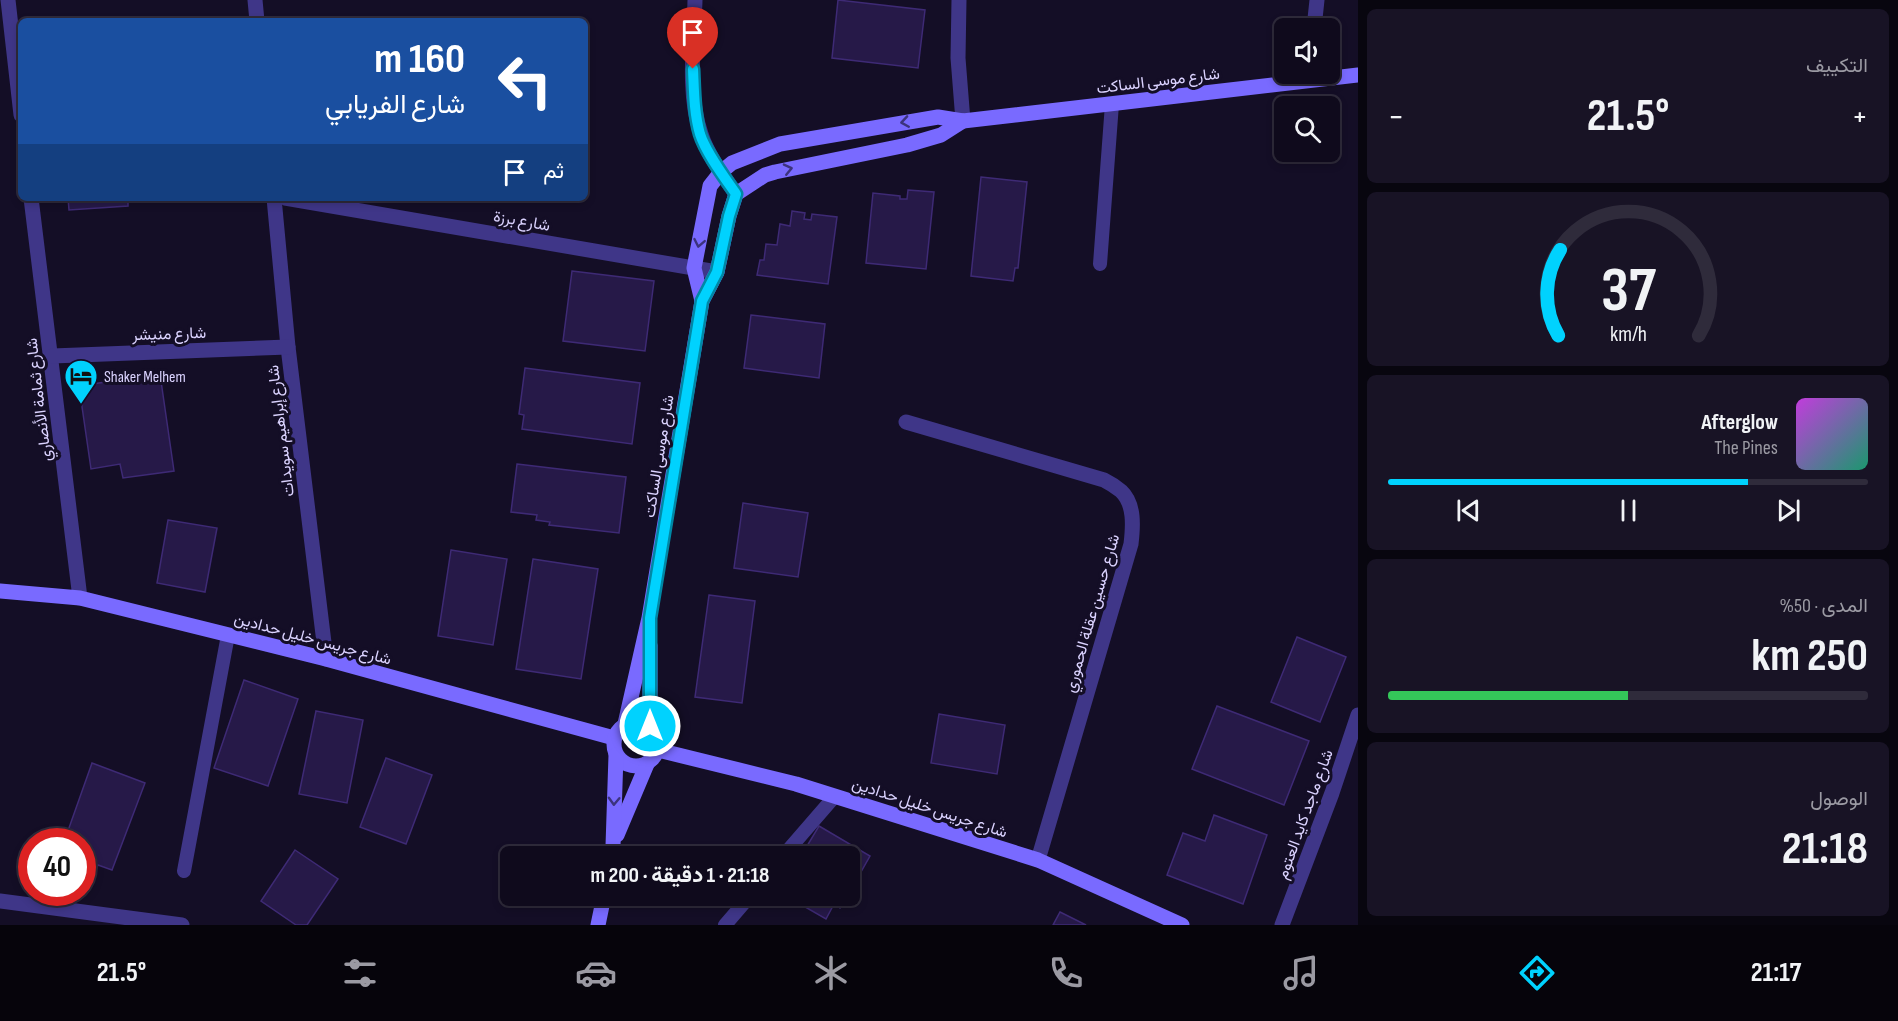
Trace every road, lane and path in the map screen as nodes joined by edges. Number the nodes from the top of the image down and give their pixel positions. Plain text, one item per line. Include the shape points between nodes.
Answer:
1 (8, 0) edge
2 (255, 0) edge
3 (695, 0) edge
4 (959, 0) edge
5 (1317, 0) edge
6 (257, 18) edge
7 (1315, 18) edge
8 (1358, 75) edge
9 (1340, 76) edge
10 (1274, 82) edge
11 (18, 88) edge
12 (1112, 104) junction
13 (963, 121) junction
14 (721, 172) junction
15 (736, 194) junction
16 (31, 201) edge
17 (274, 201) edge
18 (303, 201) edge
19 (1100, 264) dead end
20 (694, 268) junction
21 (717, 272) junction
22 (702, 301) junction
23 (288, 347) junction
24 (52, 356) junction
25 (906, 422) dead end
26 (0, 591) edge
27 (80, 598) junction
28 (650, 618) junction
29 (228, 635) junction
30 (326, 659) junction
31 (1358, 715) edge
32 (625, 724) junction
33 (650, 726) junction
34 (614, 738) junction
35 (658, 750) junction
36 (616, 755) junction
37 (647, 764) junction
38 (835, 796) junction
39 (612, 846) edge
40 (614, 846) edge
41 (792, 846) edge
42 (1038, 860) junction
43 (184, 871) dead end
44 (0, 901) edge
45 (602, 906) edge
46 (741, 906) edge
47 (100, 919) edge
48 (182, 925) edge
49 (598, 925) edge
50 (725, 925) edge
51 (1182, 925) edge
52 (1282, 925) edge

1 - 11 street
2 - 6 street
3 - 14 street via 695,107 701,136
4 - 13 street
5 - 7 street
8 - 9 street, شارع موسى الساكت
10 - 12 street, شارع موسى الساكت
12 - 13 street, شارع موسى الساكت
12 - 19 lane
13 -> 14 street, شارع موسى الساكت via 938,117 780,144 732,163
15 -> 13 street, شارع موسى الساكت via 775,172 907,145 941,135
14 - 15 street
14 -> 20 street, شارع موسى الساكت via 710,186
15 - 21 street, شارع موسى الساكت
16 - 24 street, شارع ثمامة الأنصاري
17 - 23 street, شارع إبراهيم سويدات
18 - 20 street, شارع برزة
20 - 21 street, شارع برزة
20 - 22 street, شارع موسى الساكت
21 - 22 street, شارع موسى الساكت
22 - 28 street, شارع موسى الساكت
23 - 24 street, شارع منيشر
23 - 30 street, شارع إبراهيم سويدات
24 - 27 street, شارع ثمامة الأنصاري
25 - 42 street, شارع حسين عقلة الحموري via 1104,480 1123,492 1131,510 1131,544
26 - 27 street, شارع جريس خليل حدادين
27 - 29 street, شارع جريس خليل حدادين
28 - 32 street, شارع موسى الساكت
28 - 33 street, شارع موسى الساكت
29 - 30 street, شارع جريس خليل حدادين
29 - 43 lane
30 - 34 street, شارع جريس خليل حدادين
31 - 52 street, شارع ماجد كايد العتوم
32 - 33 street via 642,722
32 - 34 street
33 - 35 street via 656,733
34 - 36 street
35 - 37 street
35 - 38 street, شارع جريس خليل حدادين
36 - 37 street via 630,766
36 -> 39 street
37 - 40 street
38 - 41 lane
38 - 42 street, شارع جريس خليل حدادين
42 - 51 street, شارع جريس خليل حدادين
44 - 47 street
45 - 49 street
46 - 50 lane
47 - 48 street

